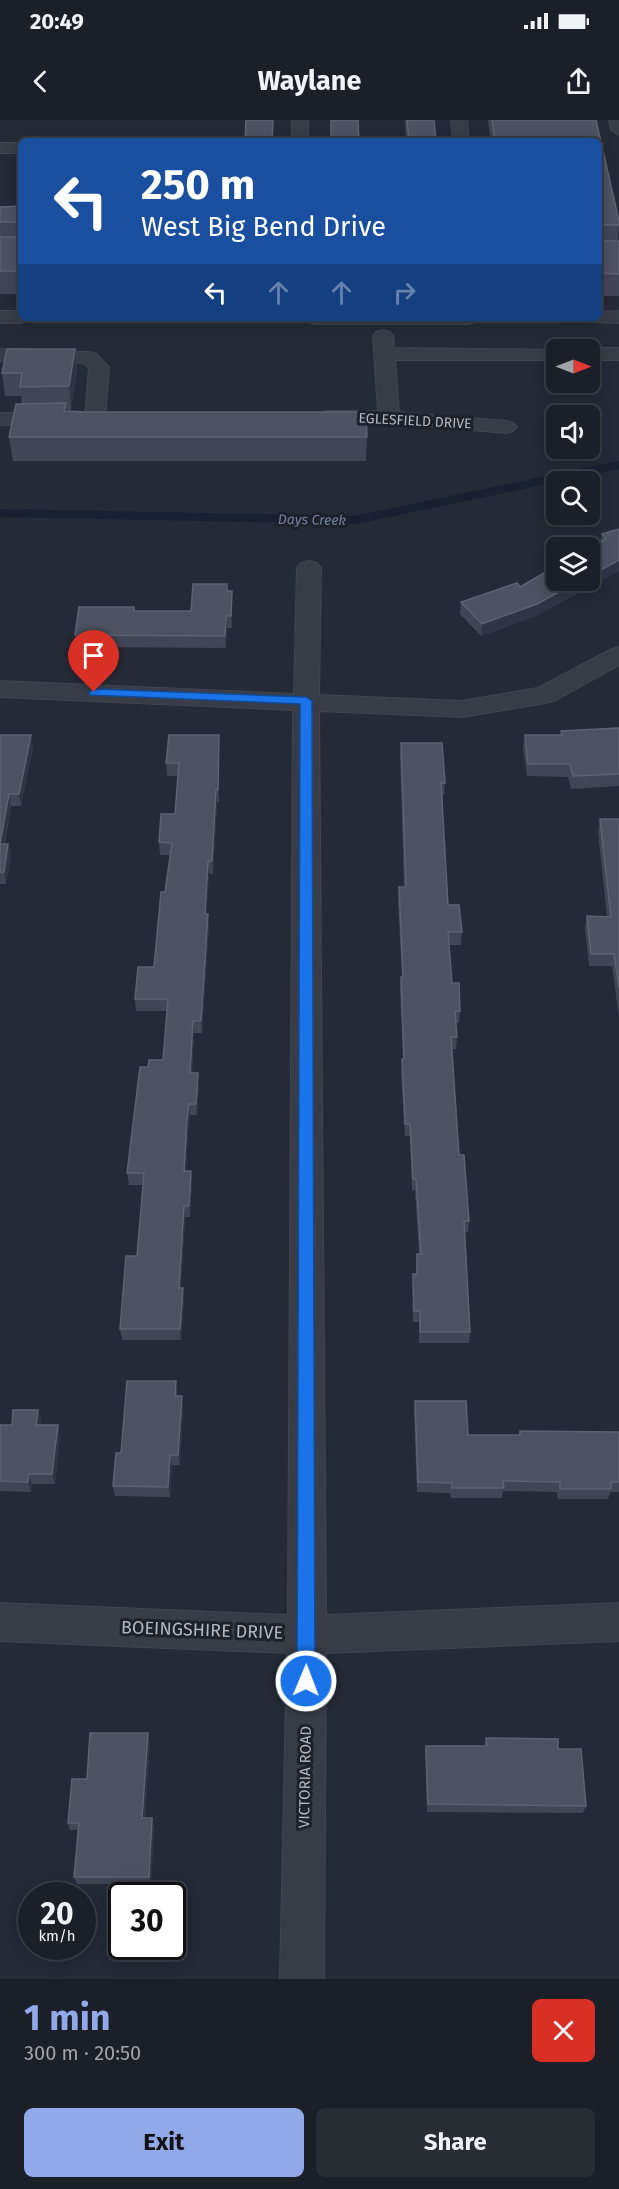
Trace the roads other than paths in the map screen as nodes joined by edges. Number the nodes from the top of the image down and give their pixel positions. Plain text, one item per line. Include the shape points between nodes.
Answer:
1 (300, 120) edge
2 (459, 120) edge
3 (617, 120) edge
4 (619, 130) edge
5 (300, 138) edge
6 (461, 138) edge
7 (0, 148) edge
8 (18, 148) edge
9 (0, 317) edge
10 (18, 317) edge
11 (602, 318) edge
12 (619, 318) edge
13 (382, 321) edge
14 (384, 354) junction
15 (546, 354) edge
16 (600, 354) edge
17 (619, 354) edge
18 (0, 356) edge
19 (307, 417) edge
20 (389, 417) junction
21 (95, 418) junction
22 (119, 418) edge
23 (0, 419) edge
24 (506, 427) dead end
25 (309, 568) dead end
26 (617, 658) edge
27 (0, 689) edge
28 (306, 701) junction
29 (0, 1622) edge
30 (619, 1622) edge
31 (307, 1635) junction
32 (302, 1979) edge

1 - 5 street
2 - 6 street
3 - 4 street
7 - 8 street
9 - 10 street
11 - 12 street
13 - 14 street
14 - 15 street
14 - 20 street
16 - 17 street
18 - 21 street via 89,358 99,367
19 - 20 street, EGLESFIELD DRIVE
20 - 24 street, EGLESFIELD DRIVE
21 - 22 street
21 - 23 street
25 - 28 street, VICTORIA ROAD
26 - 28 street via 544,694 462,709
27 - 28 street
28 - 31 street, VICTORIA ROAD
29 - 31 street, BOEINGSHIRE DRIVE
30 - 31 street, BOEINGSHIRE DRIVE
31 - 32 street, VICTORIA ROAD

